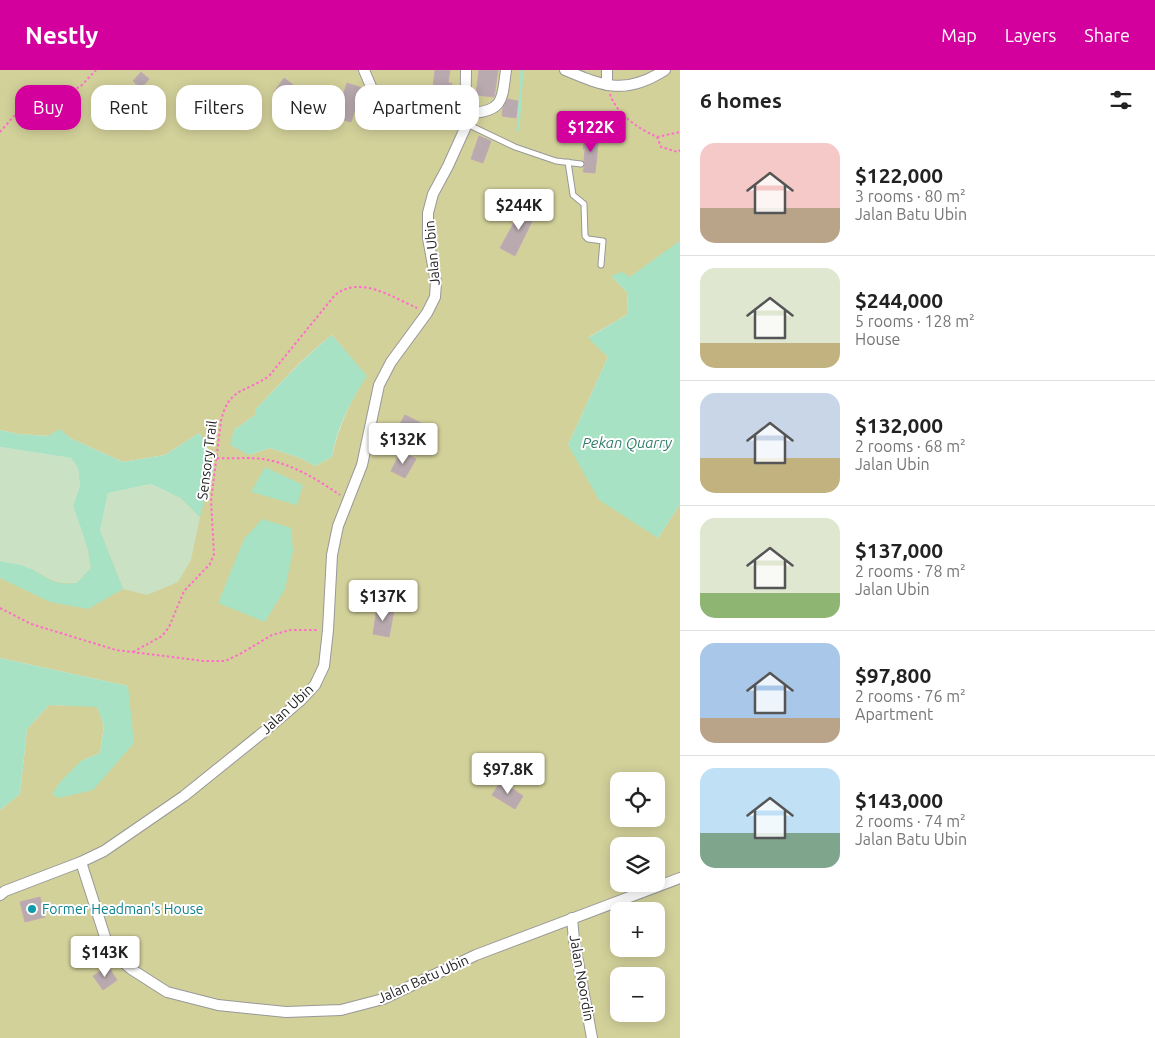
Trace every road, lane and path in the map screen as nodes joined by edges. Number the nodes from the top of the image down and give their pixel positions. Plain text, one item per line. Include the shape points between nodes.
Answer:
1 (96, 70) edge
2 (364, 70) edge
3 (466, 70) edge
4 (506, 70) edge
5 (565, 70) edge
6 (607, 70) edge
7 (665, 70) edge
8 (370, 85) edge
9 (466, 85) edge
10 (607, 85) junction
11 (479, 112) edge
12 (464, 130) edge
13 (479, 130) edge
14 (0, 132) edge
15 (680, 132) edge
16 (657, 137) junction
17 (680, 150) edge
18 (568, 162) junction
19 (581, 164) dead end
20 (601, 264) dead end
21 (427, 313) junction
22 (216, 458) junction
23 (348, 500) junction
24 (0, 608) edge
25 (328, 630) junction
26 (133, 652) junction
27 (81, 862) junction
28 (680, 878) edge
29 (0, 895) edge
30 (572, 918) junction
31 (592, 1038) edge

1 - 14 path via 80,87 37,102 14,116
2 - 8 street
3 - 9 street
4 - 11 street via 501,101 492,110
5 - 10 street
6 - 10 street
7 - 10 street via 644,82
10 - 16 path via 622,115
12 - 21 street, Jalan Ubin via 433,194 428,213 428,238 436,282 435,297
13 - 18 lane via 556,161
15 - 16 path
16 - 17 path via 661,147
18 - 19 lane
18 - 20 lane via 573,195 584,204 585,236 604,241
21 - 22 path, Sensory Trail via 379,290 343,288 269,376 230,398 224,408
21 - 23 street, Jalan Ubin via 391,362 379,385 362,464
22 - 23 path via 263,459 287,465
22 - 26 path, Sensory Trail via 211,512 214,554 210,564 184,591 162,636
23 - 25 street, Jalan Ubin via 332,555
24 - 26 path via 59,634
25 - 26 path via 290,630 272,634 225,661
25 - 27 street, Jalan Ubin via 324,666 315,685 300,701 184,796 104,851
27 - 29 street, Jalan Ubin
27 - 30 street, Jalan Batu Ubin via 106,940 118,958 167,992 218,1005 286,1012 341,1010 383,999 476,955
28 - 30 street, Jalan Batu Ubin
30 - 31 street, Jalan Noordin

